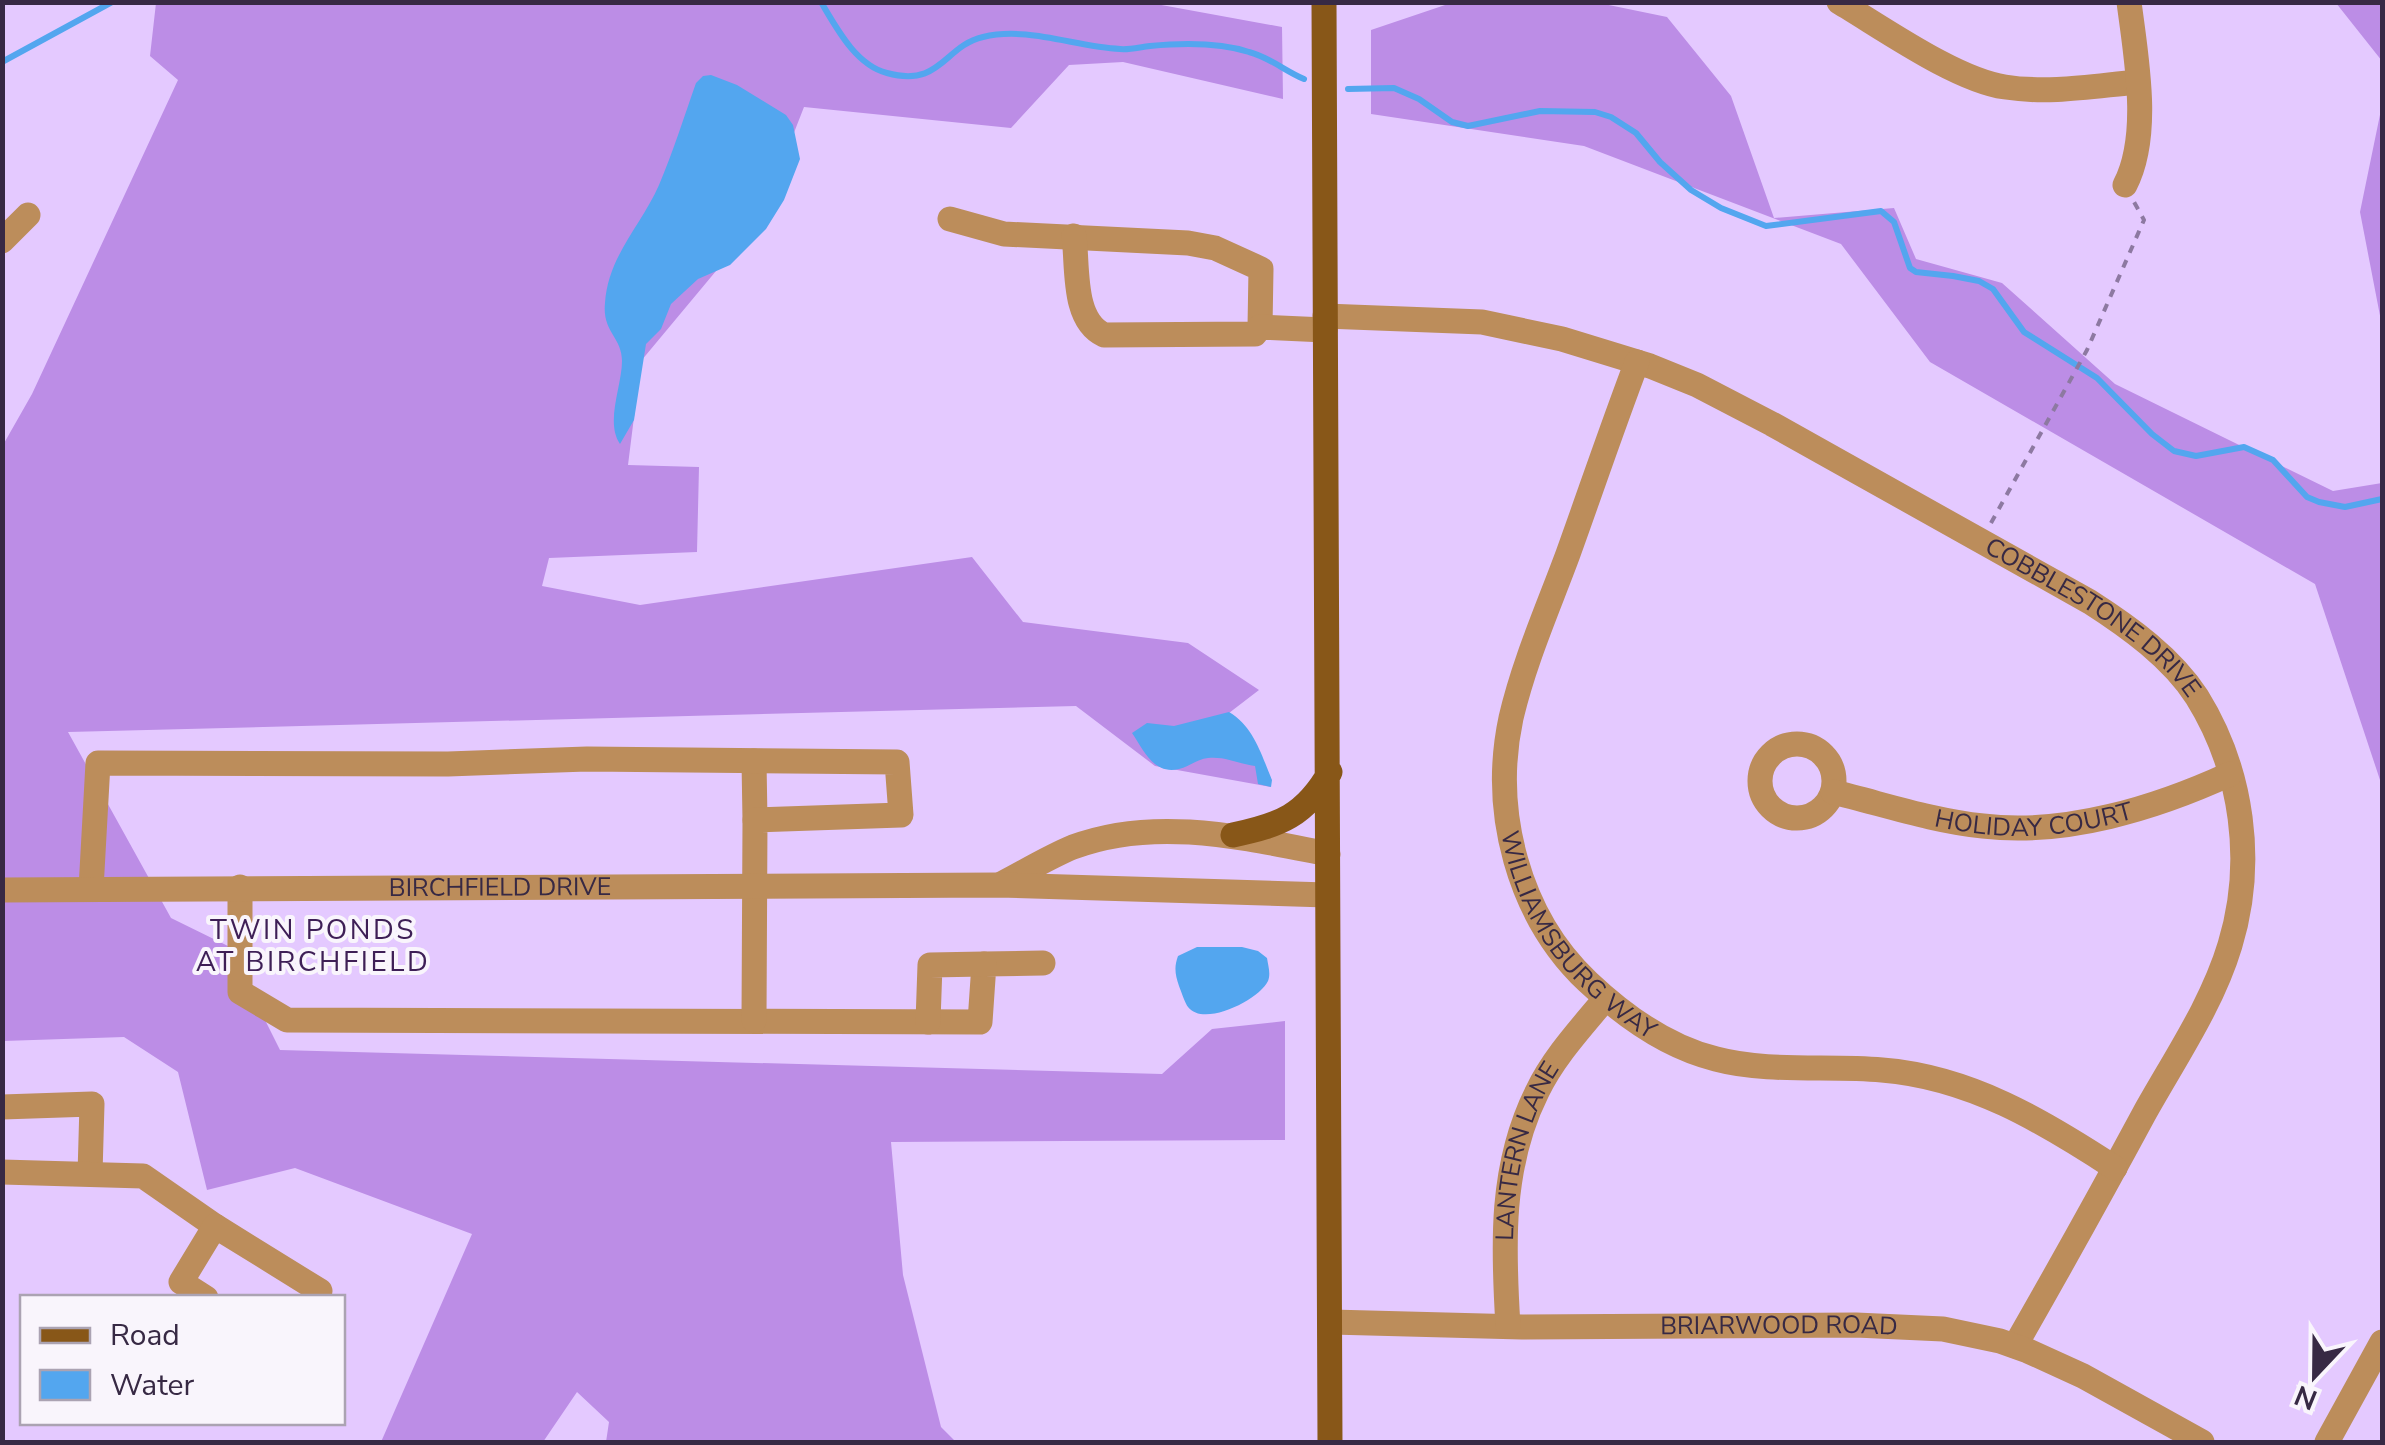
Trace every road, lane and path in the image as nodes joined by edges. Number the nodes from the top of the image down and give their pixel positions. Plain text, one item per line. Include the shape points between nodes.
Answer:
1 (1324, 2) edge
2 (1839, 2) edge
3 (2130, 2) edge
4 (2137, 82) junction
5 (2125, 185) joint
6 (28, 214) dead end
7 (950, 219) dead end
8 (1074, 236) junction
9 (2, 241) edge
10 (1325, 323) junction
11 (1260, 327) junction
12 (1636, 362) junction
13 (1980, 541) junction
14 (754, 761) junction
15 (1330, 772) junction
16 (2230, 774) junction
17 (1833, 792) dead end
18 (755, 820) junction
19 (1233, 836) junction
20 (1328, 854) junction
21 (753, 884) junction
22 (999, 885) junction
23 (240, 887) junction
24 (91, 889) junction
25 (2, 890) edge
26 (1327, 895) junction
27 (1043, 963) dead end
28 (984, 964) junction
29 (1605, 998) junction
30 (754, 1020) junction
31 (928, 1022) junction
32 (2, 1106) edge
33 (2115, 1168) junction
34 (2, 1172) edge
35 (90, 1174) junction
36 (216, 1226) junction
37 (201, 1295) edge
38 (318, 1295) edge
39 (1331, 1322) junction
40 (1508, 1326) junction
41 (2382, 1342) edge
42 (2015, 1346) junction
43 (1330, 1442) edge
44 (2202, 1442) edge
45 (2327, 1442) edge

1 - 10 main road
2 - 4 street via 1953,68 2001,87
3 - 4 street
4 - 5 street via 2137,156
5 - 13 path via 2144,220 2087,350
6 - 9 street
7 - 8 street via 1004,234
8 - 11 street via 1188,243 1254,263 1262,269
8 - 11 street, COBBLESTONE DRIVE via 1082,313 1094,331 1255,334
10 - 11 street, COBBLESTONE DRIVE
10 - 12 street, COBBLESTONE DRIVE via 1482,322
10 - 15 main road
12 - 13 street, COBBLESTONE DRIVE via 1712,393
12 - 29 street, WILLIAMSBURG WAY via 1528,660 1504,774 1509,830 1529,896 1561,953
13 - 16 street, COBBLESTONE DRIVE via 2090,602 2158,654 2196,696
14 - 18 street
14 - 18 street via 898,762 900,816
14 - 24 street via 98,762
15 - 19 main road via 1300,812
15 - 20 main road
16 - 17 street, HOLIDAY COURT via 2156,802 2036,827 1984,827
16 - 33 street, COBBLESTONE DRIVE via 2244,854 2230,946
18 - 21 street
19 - 20 street, BIRCHFIELD DRIVE
19 - 22 street, BIRCHFIELD DRIVE via 1139,833 1091,843
20 - 26 main road
21 - 22 street, BIRCHFIELD DRIVE
21 - 23 street, BIRCHFIELD DRIVE
21 - 30 street
22 - 26 street, BIRCHFIELD DRIVE
23 - 24 street, BIRCHFIELD DRIVE
23 - 30 street via 240,992 288,1020
24 - 25 street, BIRCHFIELD DRIVE
26 - 39 main road
27 - 28 street
28 - 31 street via 980,1022
28 - 31 street via 930,965
29 - 33 street, WILLIAMSBURG WAY via 1673,1043 1720,1061 1903,1072 1950,1082 2031,1116
29 - 40 street, LANTERN LANE via 1548,1072 1520,1133 1505,1227
30 - 31 street
32 - 35 street via 92,1104
33 - 42 street, COBBLESTONE DRIVE
34 - 35 street
35 - 36 street via 143,1176
36 - 37 street via 181,1282
36 - 38 street
39 - 40 street, BRIARWOOD ROAD
39 - 43 main road
40 - 42 street, BRIARWOOD ROAD via 1914,1326
41 - 45 street
42 - 44 street, BRIARWOOD ROAD

